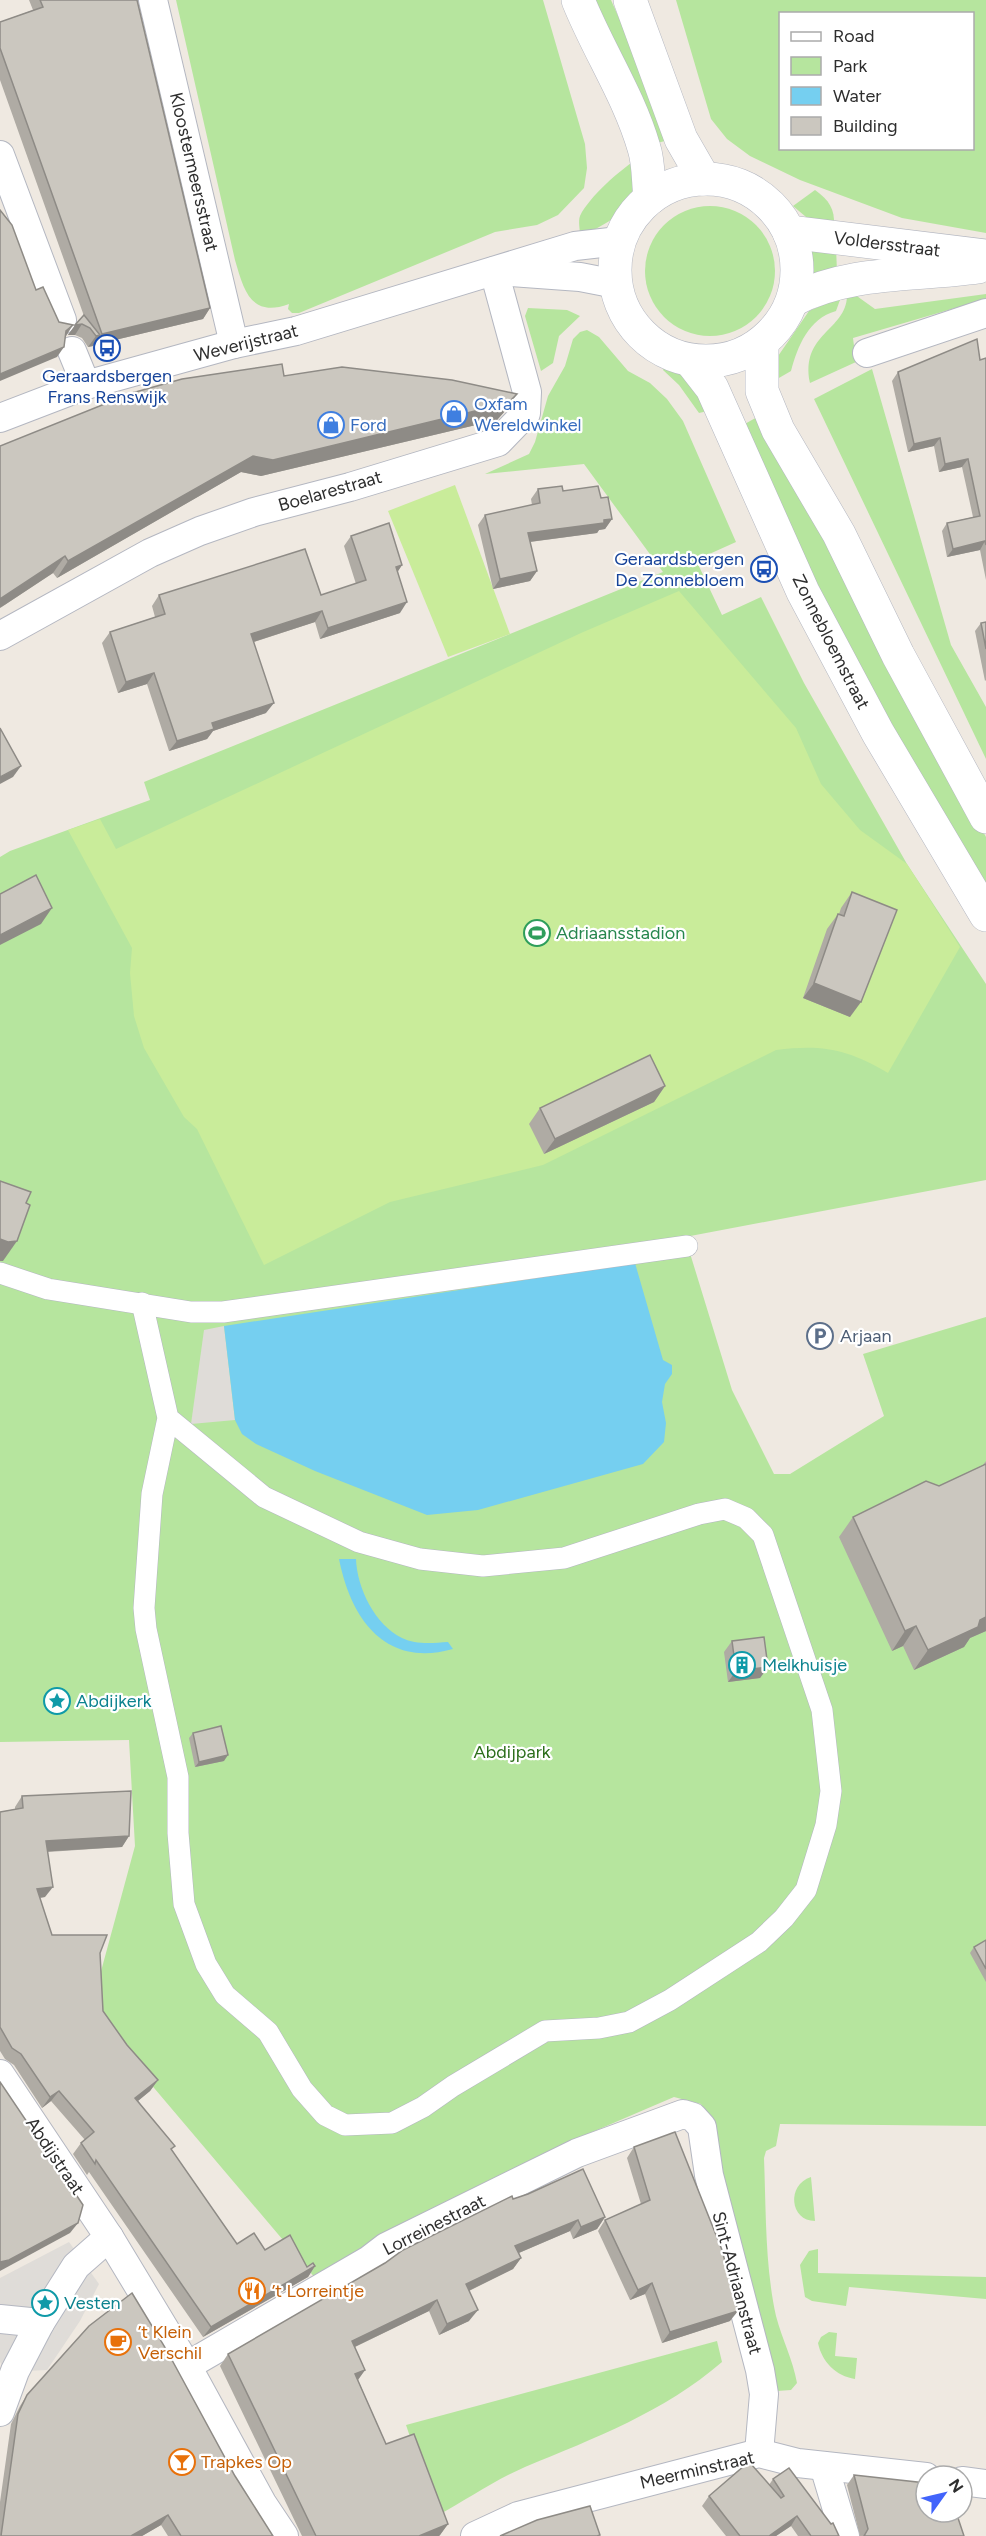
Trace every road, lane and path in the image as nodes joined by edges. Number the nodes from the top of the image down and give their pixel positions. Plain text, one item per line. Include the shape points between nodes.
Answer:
1 (153, 0) edge
2 (578, 0) edge
3 (630, 0) edge
4 (0, 154) edge
5 (704, 179) junction
6 (650, 198) junction
7 (789, 232) junction
8 (620, 241) junction
9 (986, 256) edge
10 (986, 266) edge
11 (494, 271) junction
12 (616, 284) junction
13 (793, 300) junction
14 (986, 312) edge
15 (62, 320) edge
16 (762, 343) junction
17 (234, 344) junction
18 (72, 351) dead end
19 (867, 353) dead end
20 (691, 361) junction
21 (86, 385) junction
22 (0, 418) edge
23 (0, 636) edge
24 (986, 817) edge
25 (986, 915) edge
26 (687, 1246) dead end
27 (0, 1273) edge
28 (142, 1303) junction
29 (168, 1418) junction
30 (0, 2074) edge
31 (693, 2116) joint
32 (109, 2237) junction
33 (0, 2319) edge
34 (40, 2323) junction
35 (187, 2366) junction
36 (0, 2412) edge
37 (759, 2453) junction
38 (824, 2466) junction
39 (914, 2476) edge
40 (284, 2536) edge
41 (476, 2536) edge
42 (845, 2536) edge

1 - 17 street, Kloostermeersstraat
2 - 6 main road via 645,150
3 - 5 main road via 681,139
4 - 15 street
5 - 6 main road, Zonnebloemstraat via 681,182
5 - 7 main road, Zonnebloemstraat via 731,182 757,194 775,210
6 - 8 main road, Zonnebloemstraat via 626,225
7 - 9 main road, Voldersstraat
7 - 13 main road, Zonnebloemstraat via 798,275
8 - 11 street, Weverijstraat via 575,246
8 - 12 main road, Zonnebloemstraat via 615,261
10 - 13 main road, Voldersstraat via 842,280
11 - 12 street, Weverijstraat via 580,277
11 - 17 street, Weverijstraat via 296,331
11 - 23 street, Boelarestraat via 527,392 526,413 498,442 200,531 150,553
12 - 20 main road, Zonnebloemstraat via 621,305 631,322 652,344
13 - 16 main road, Zonnebloemstraat via 785,317
14 - 19 street
16 - 20 main road, Zonnebloemstraat via 740,356 721,361
16 - 24 main road via 762,391 778,430 839,534 898,655
17 - 21 street, Weverijstraat
18 - 21 street
20 - 25 main road, Zonnebloemstraat via 712,388 803,592 856,693
21 - 22 street, Weverijstraat
26 - 28 street via 223,1312 191,1312
27 - 28 street via 48,1289
28 - 29 street
29 - 29 street via 264,1497 359,1542 420,1559 483,1566 564,1558 699,1514 725,1509 746,1518 763,1535 822,1710 831,1791 826,1825 806,1890 759,1942 670,2000 628,2022 545,2031 392,2124 345,2125 325,2115 302,2089 268,2032 225,1995 206,1964 184,1904 177,1833 178,1777 144,1608 152,1494
30 - 32 street, Abdijstraat
31 - 35 street, Lorreinestraat via 674,2116 577,2153 386,2247
31 - 37 street, Sint-Adriaanstraat via 702,2127 709,2175 760,2370 764,2394
32 - 34 street via 76,2266
32 - 35 street, Abdijstraat
33 - 34 street
34 - 36 street via 15,2371
35 - 40 street, Abdijstraat
37 - 38 street, Meerminstraat
37 - 41 street, Meerminstraat via 518,2516
38 - 39 street, Meerminstraat
38 - 42 street

